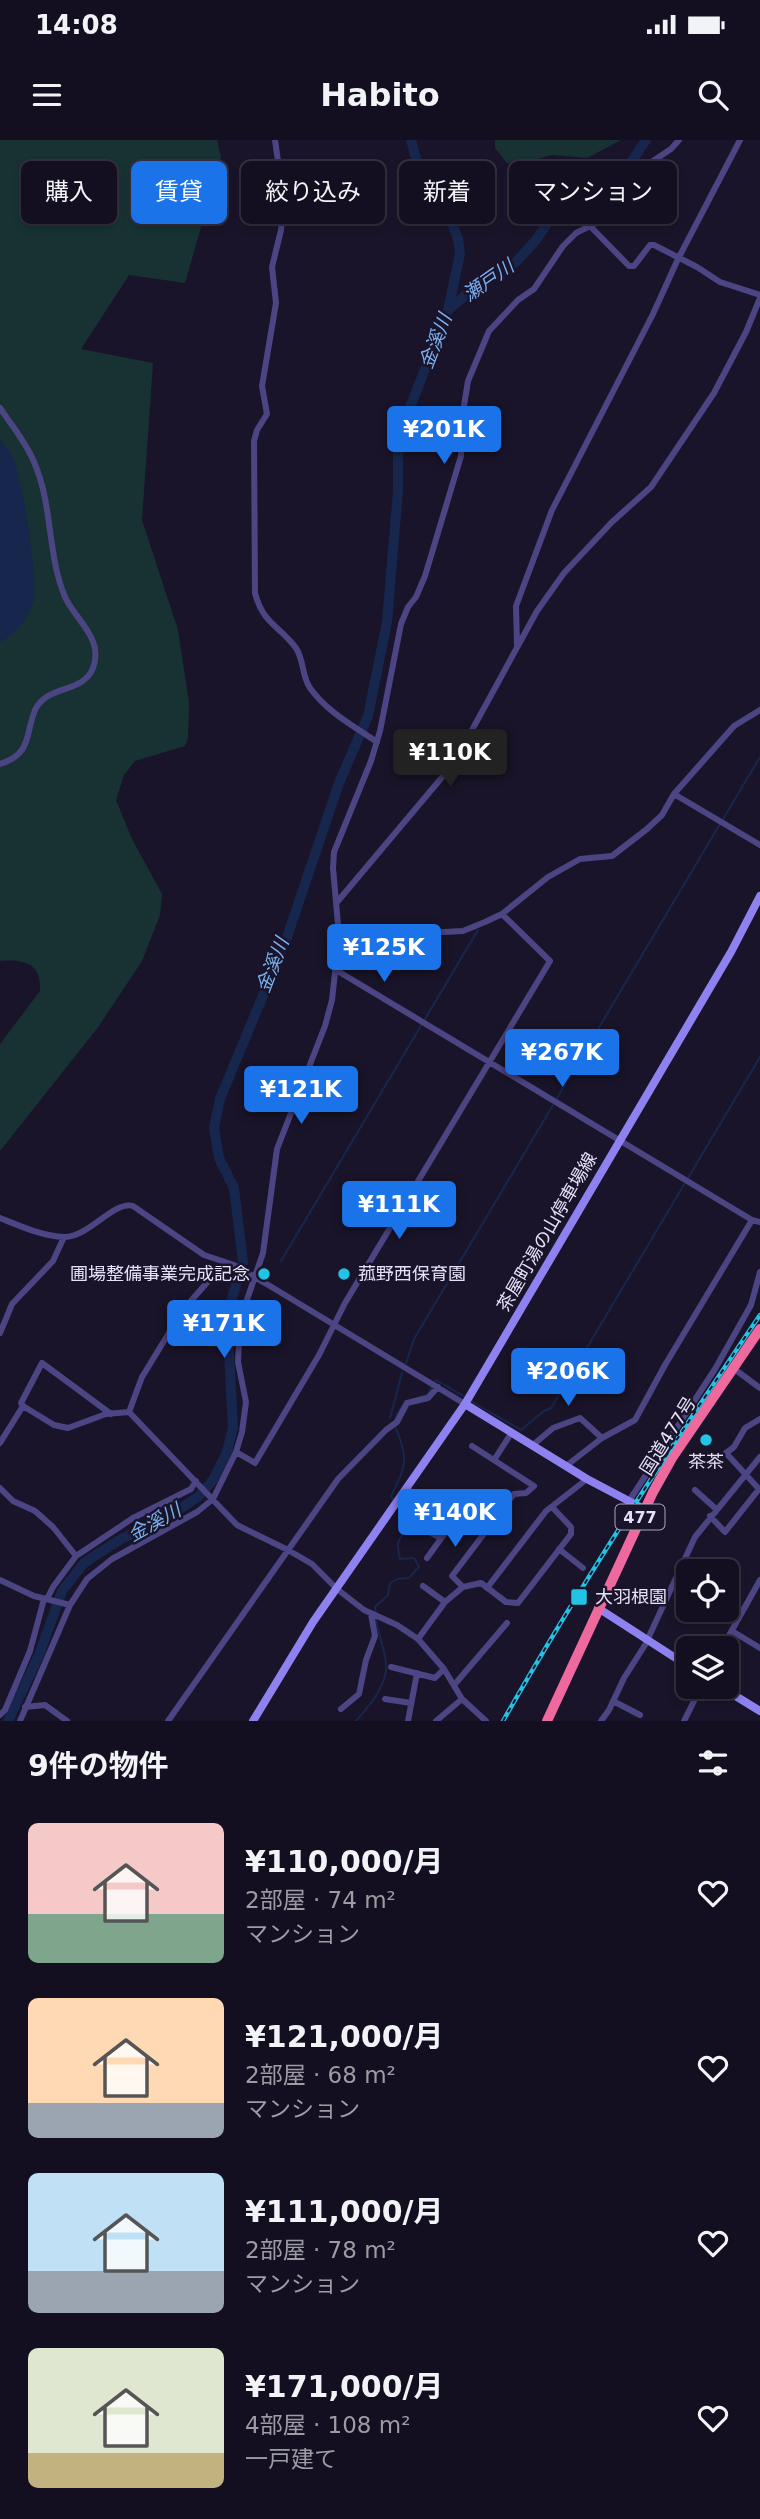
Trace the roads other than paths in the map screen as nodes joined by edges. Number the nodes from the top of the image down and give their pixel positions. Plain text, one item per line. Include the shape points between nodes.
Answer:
1 (275, 140) edge
2 (679, 140) edge
3 (740, 140) edge
4 (590, 226) junction
5 (678, 259) junction
6 (760, 296) edge
7 (0, 408) edge
8 (517, 647) junction
9 (760, 710) edge
10 (375, 741) junction
11 (0, 764) edge
12 (674, 794) junction
13 (760, 845) edge
14 (760, 896) edge
15 (338, 901) junction
16 (502, 914) junction
17 (336, 970) junction
18 (490, 1062) junction
19 (619, 1140) junction
20 (0, 1218) edge
21 (756, 1221) edge
22 (64, 1237) junction
23 (226, 1262) junction
24 (760, 1272) edge
25 (252, 1277) junction
26 (335, 1327) junction
27 (760, 1329) edge
28 (0, 1333) edge
29 (756, 1342) edge
30 (733, 1368) junction
31 (437, 1387) junction
32 (760, 1388) edge
33 (467, 1401) junction
34 (23, 1406) junction
35 (130, 1412) junction
36 (111, 1414) junction
37 (760, 1419) edge
38 (512, 1432) junction
39 (602, 1438) junction
40 (0, 1443) edge
41 (533, 1445) junction
42 (472, 1446) dead end
43 (236, 1452) junction
44 (760, 1457) edge
45 (494, 1460) junction
46 (566, 1466) junction
47 (744, 1474) junction
48 (587, 1479) junction
49 (197, 1482) junction
50 (0, 1488) edge
51 (406, 1489) junction
52 (695, 1490) dead end
53 (211, 1497) junction
54 (629, 1501) junction
55 (552, 1507) junction
56 (716, 1508) junction
57 (644, 1509) junction
58 (458, 1515) junction
59 (710, 1516) junction
60 (412, 1523) dead end
61 (485, 1531) junction
62 (441, 1538) junction
63 (559, 1549) junction
64 (288, 1550) junction
65 (76, 1556) junction
66 (427, 1558) dead end
67 (583, 1568) dead end
68 (0, 1580) edge
69 (760, 1580) edge
70 (423, 1586) dead end
71 (463, 1587) junction
72 (487, 1588) junction
73 (337, 1589) junction
74 (48, 1599) junction
75 (445, 1602) junction
76 (68, 1604) junction
77 (598, 1608) junction
78 (375, 1615) junction
79 (507, 1623) dead end
80 (732, 1631) junction
81 (729, 1636) edge
82 (647, 1638) junction
83 (418, 1639) junction
84 (760, 1648) edge
85 (676, 1658) edge
86 (391, 1667) dead end
87 (444, 1669) junction
88 (417, 1673) junction
89 (455, 1685) junction
90 (739, 1698) edge
91 (385, 1699) dead end
92 (462, 1699) junction
93 (695, 1699) edge
94 (613, 1701) junction
95 (411, 1703) junction
96 (25, 1707) junction
97 (341, 1709) dead end
98 (760, 1711) edge
99 (640, 1715) dead end
100 (2, 1718) edge
101 (20, 1721) edge
102 (67, 1721) edge
103 (168, 1721) edge
104 (253, 1721) edge
105 (408, 1721) edge
106 (436, 1721) edge
107 (486, 1721) edge
108 (547, 1721) edge
109 (601, 1721) edge
110 (684, 1721) edge

1 - 10 street via 284,204 272,267 276,303 262,386 267,414 254,441 254,593 264,616 300,655 309,687 343,721
2 - 4 street via 644,167 623,199
3 - 5 street
4 - 5 street via 629,266 634,266 650,245
4 - 10 street via 563,246 534,289 495,323 472,369 461,418 461,456 425,576 401,624
5 - 6 street
5 - 8 street via 552,510 516,606
6 - 8 street via 714,393 651,487 564,573
7 - 11 street via 36,465 60,582 96,649 90,674 45,698 36,710 24,748
8 - 15 street via 454,763
9 - 12 street via 734,726
10 - 15 street via 334,852
12 - 13 street
12 - 16 street via 662,815 612,856 580,859 548,877
14 - 19 main road, 茶屋町湯の山停車場線
15 - 17 street
16 - 17 street via 463,931 406,934
16 - 18 street via 550,961
17 - 18 street
17 - 25 street via 325,1026 275,1159 269,1223
18 - 19 street
18 - 26 street
19 - 21 street
19 - 33 main road, 茶屋町湯の山停車場線
20 - 22 street
21 - 39 street via 635,1420
22 - 23 street via 128,1205 204,1255
22 - 28 street via 53,1261 13,1301
23 - 25 street
23 - 35 street via 183,1310 148,1367
24 - 54 street via 751,1305 715,1369
25 - 26 street
25 - 43 street via 240,1320 238,1362 246,1402
26 - 31 street
26 - 43 street via 255,1463
27 - 29 highway, 国道477号 / 477
29 - 30 highway, 国道477号 / 477
30 - 32 street
30 - 57 highway, 国道477号 / 477 via 672,1458
31 - 33 street
31 - 64 street via 428,1398 407,1403 394,1424 338,1479
33 - 38 main road
33 - 51 main road, 茶屋町湯の山停車場線
34 - 36 street via 68,1428
34 - 36 street via 42,1363
34 - 40 street
35 - 36 street
35 - 49 street
37 - 47 street via 745,1428 726,1453
38 - 41 main road
38 - 45 street
39 - 41 street via 580,1418 553,1428
39 - 46 street
41 - 46 main road
42 - 45 street
43 - 53 street
44 - 47 street
45 - 61 street via 534,1486 526,1493 514,1494
46 - 48 main road
47 - 56 street
47 - 59 street via 759,1489 725,1532
48 - 54 main road
48 - 55 street
49 - 53 street
49 - 65 street
50 - 65 street via 44,1519
51 - 58 street
51 - 73 main road, 茶屋町湯の山停車場線
52 - 56 street
53 - 64 street via 237,1525
53 - 76 street via 197,1511 95,1570
54 - 57 main road
55 - 63 street via 571,1527 572,1534
55 - 72 street
56 - 59 street
57 - 77 highway, 国道477号 / 477
58 - 61 street
58 - 62 street
59 - 82 street via 695,1537
60 - 62 street
61 - 71 street via 452,1576
62 - 66 street
63 - 67 street
63 - 72 street via 518,1603 506,1602
64 - 73 street via 312,1564
64 - 103 street
65 - 74 street
68 - 74 street
69 - 80 street
70 - 75 street
71 - 72 street via 481,1583
71 - 75 street
73 - 78 street
73 - 104 main road, 茶屋町湯の山停車場線
74 - 76 street
74 - 100 street
75 - 83 street
76 - 96 street
77 - 82 main road
77 - 108 highway, 国道477号 / 477
78 - 83 street
78 - 97 street via 375,1636 359,1694
79 - 89 street
80 - 81 street
80 - 84 street
82 - 85 main road
82 - 94 street
83 - 87 street
86 - 88 street
87 - 88 street via 435,1678
87 - 89 street
88 - 95 street
89 - 92 street
90 - 98 main road
91 - 95 street
92 - 106 street
92 - 107 street
93 - 110 street
94 - 99 street
94 - 109 street
95 - 105 street
96 - 101 street
96 - 102 street via 45,1705

